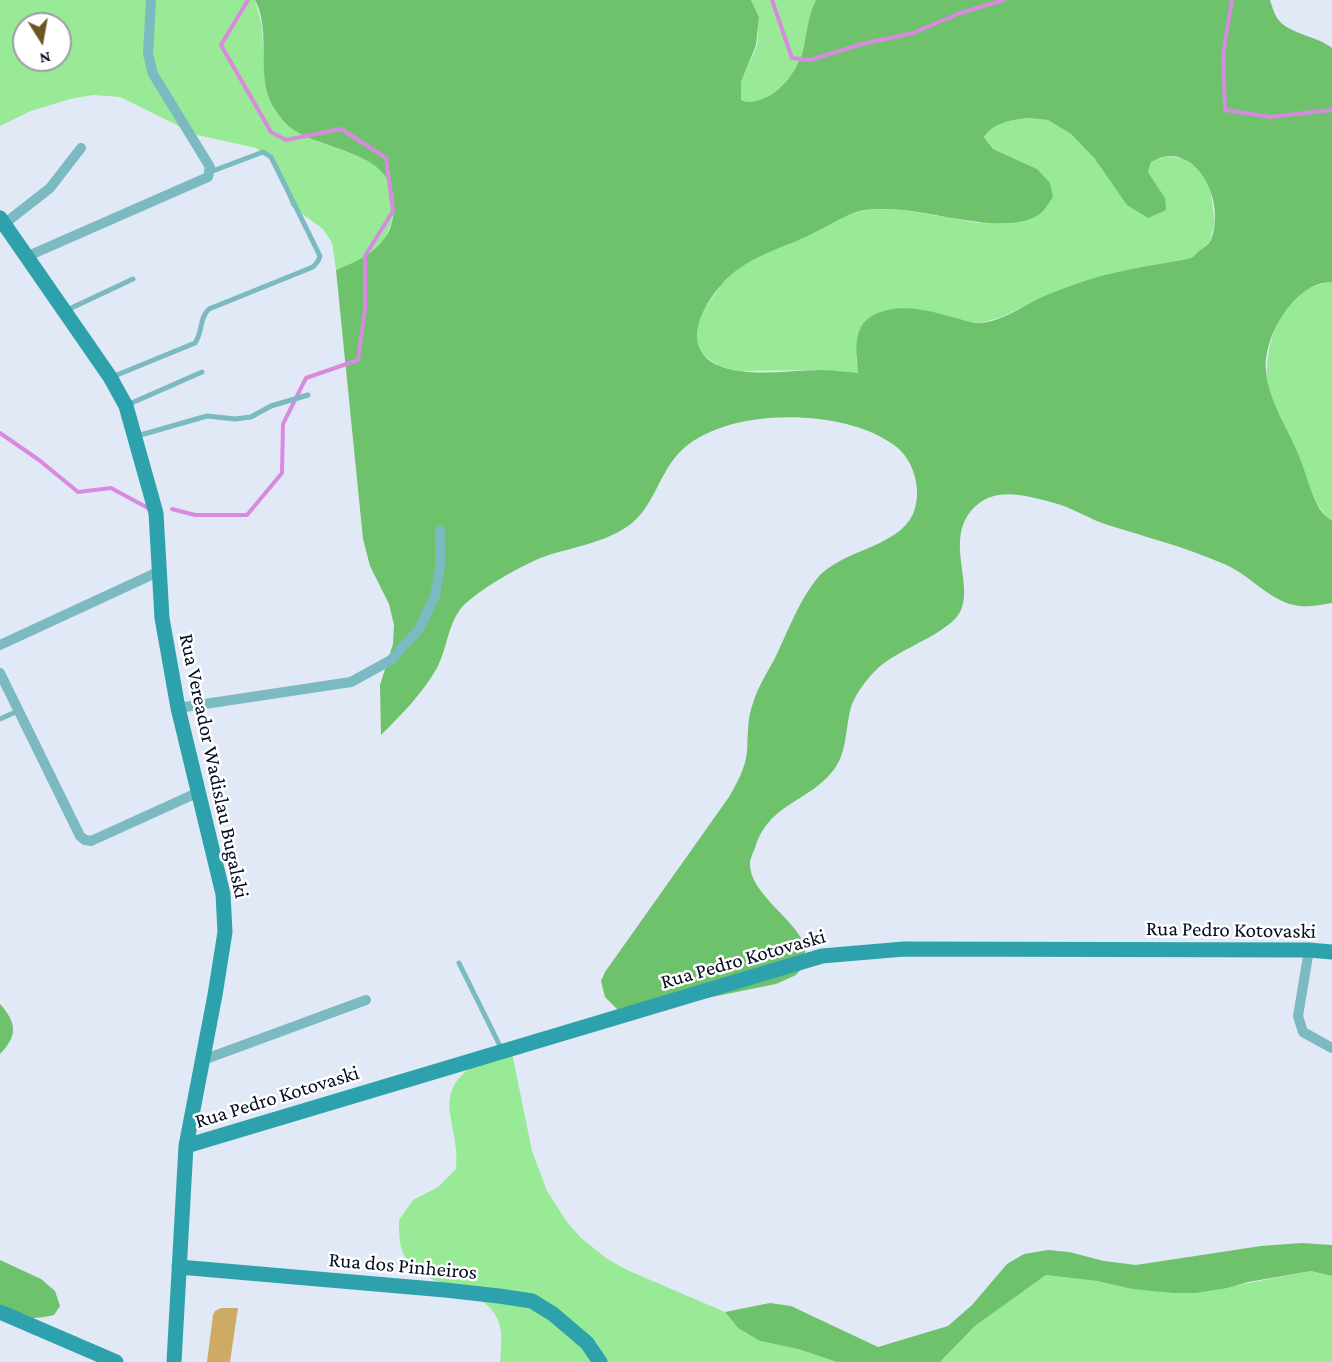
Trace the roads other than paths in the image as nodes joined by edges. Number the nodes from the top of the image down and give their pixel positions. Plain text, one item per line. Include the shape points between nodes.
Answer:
1 (151, 0) edge
2 (81, 148) dead end
3 (210, 172) junction
4 (2, 221) edge
5 (28, 256) junction
6 (133, 279) dead end
7 (66, 311) junction
8 (202, 372) dead end
9 (110, 377) junction
10 (308, 395) dead end
11 (126, 406) junction
12 (135, 437) junction
13 (440, 531) dead end
14 (160, 571) junction
15 (0, 645) edge
16 (0, 673) edge
17 (178, 708) junction
18 (18, 711) junction
19 (0, 719) edge
20 (199, 792) junction
21 (1309, 950) junction
22 (1332, 952) edge
23 (459, 963) dead end
24 (366, 1000) dead end
25 (1332, 1048) edge
26 (503, 1051) junction
27 (203, 1060) junction
28 (186, 1146) junction
29 (179, 1267) junction
30 (0, 1312) edge
31 (116, 1362) edge
32 (174, 1362) edge
33 (600, 1362) edge

1 - 3 street via 148,54 153,74
2 - 4 street via 50,188
3 - 5 street via 208,177
3 - 9 lane via 263,152 271,157 320,256 318,261 313,267 209,309 195,343
4 - 5 street, Rua Vereador Wadislau Bugalski
5 - 7 street, Rua Vereador Wadislau Bugalski
6 - 7 lane
7 - 9 street, Rua Vereador Wadislau Bugalski
8 - 11 lane
9 - 11 street, Rua Vereador Wadislau Bugalski
10 - 12 lane via 271,406 251,417 207,416
11 - 12 street, Rua Vereador Wadislau Bugalski
12 - 14 street, Rua Vereador Wadislau Bugalski via 156,513
13 - 17 street via 435,596 419,629 390,660 351,682
14 - 15 street
14 - 17 street, Rua Vereador Wadislau Bugalski via 162,618
16 - 18 street
17 - 20 street, Rua Vereador Wadislau Bugalski
18 - 19 lane
18 - 20 street via 85,840 91,841
20 - 27 street, Rua Vereador Wadislau Bugalski via 223,894 225,932
21 - 22 street, Rua Pedro Kotovaski
21 - 25 street via 1298,1017 1303,1032
21 - 26 street, Rua Pedro Kotovaski via 904,949 822,956
23 - 26 lane
24 - 27 street
26 - 28 street, Rua Pedro Kotovaski
27 - 28 street, Rua Vereador Wadislau Bugalski
28 - 29 street, Rua Vereador Wadislau Bugalski
29 - 32 street, Rua Vereador Wadislau Bugalski
29 - 33 street, Rua dos Pinheiros via 532,1301 588,1343
30 - 31 street

